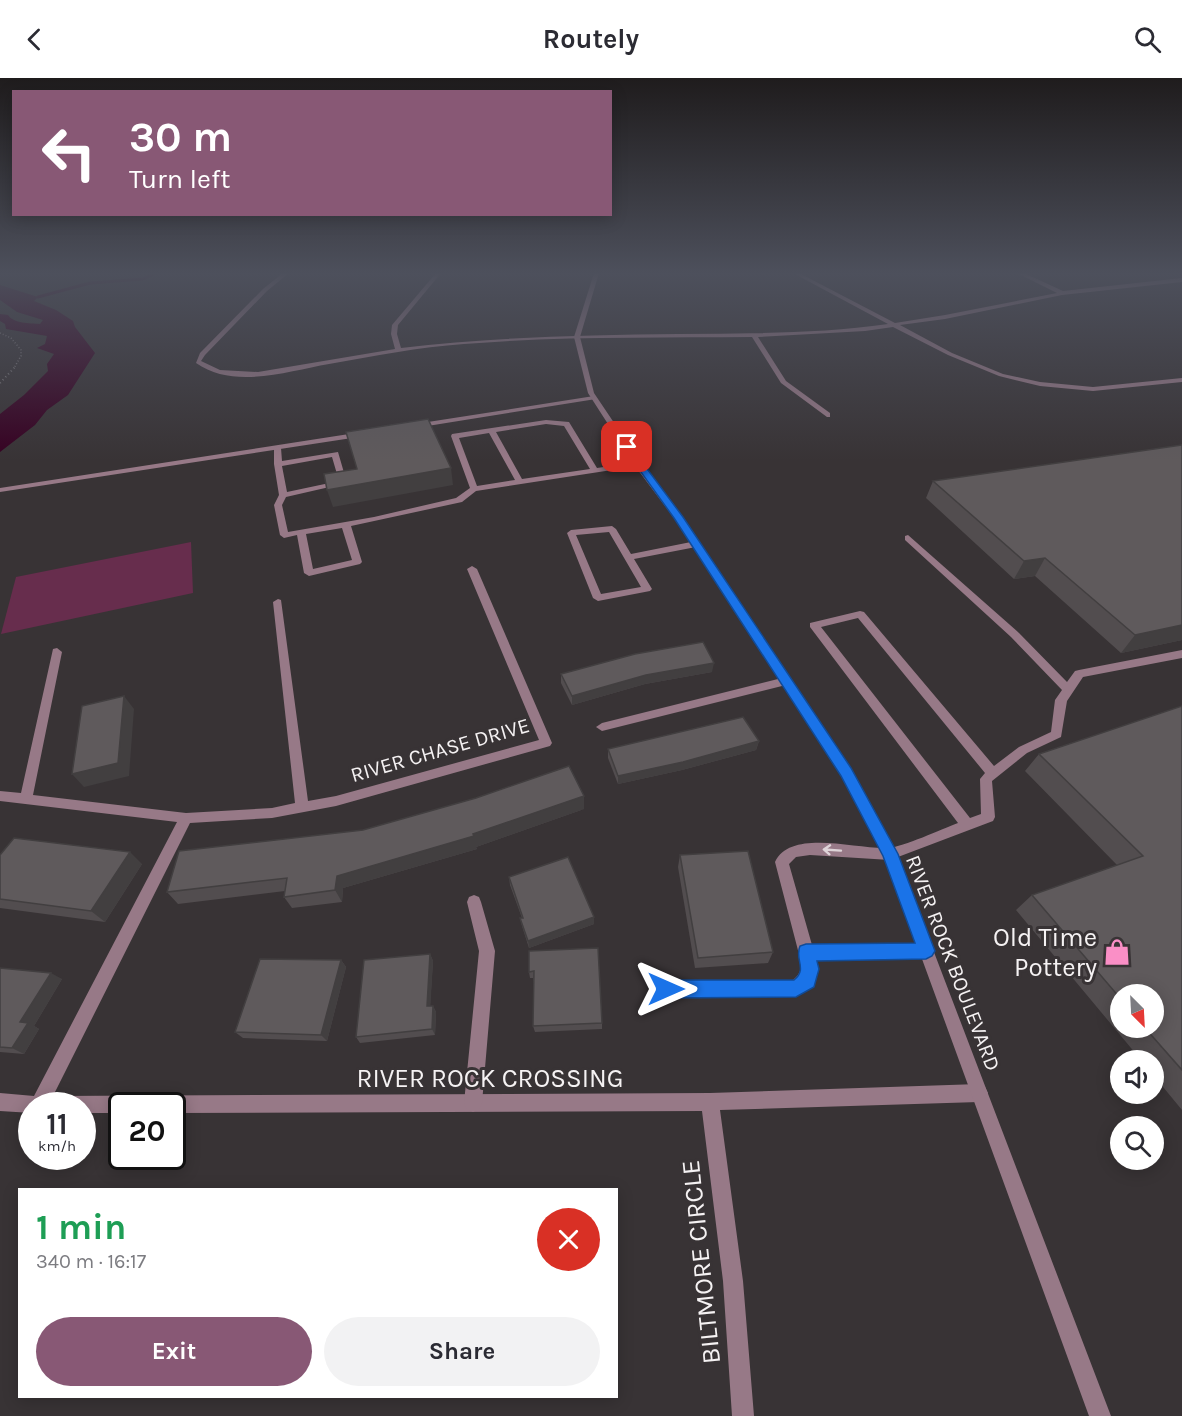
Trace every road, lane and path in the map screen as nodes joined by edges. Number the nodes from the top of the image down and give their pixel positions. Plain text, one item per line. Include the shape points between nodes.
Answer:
1 (4, 335) edge
2 (220, 335) edge
3 (394, 335) edge
4 (715, 335) edge
5 (754, 335) edge
6 (914, 335) edge
7 (577, 337) junction
8 (398, 350) junction
9 (1182, 380) edge
10 (0, 383) edge
11 (594, 398) junction
12 (827, 415) dead end
13 (405, 427) edge
14 (492, 430) junction
15 (370, 433) edge
16 (277, 448) junction
17 (278, 464) junction
18 (638, 464) junction
19 (595, 471) junction
20 (520, 482) junction
21 (474, 489) junction
22 (0, 490) edge
23 (283, 495) junction
24 (346, 525) junction
25 (301, 532) junction
26 (908, 538) dead end
27 (696, 544) junction
28 (628, 557) junction
29 (472, 569) dead end
30 (278, 602) dead end
31 (57, 652) dead end
32 (1182, 654) edge
33 (786, 681) junction
34 (1068, 690) junction
35 (602, 727) dead end
36 (993, 773) junction
37 (0, 796) edge
38 (26, 799) junction
39 (302, 808) junction
40 (186, 818) junction
41 (967, 825) junction
42 (890, 854) junction
43 (474, 902) dead end
44 (926, 951) junction
45 (806, 952) junction
46 (666, 989) dead end
47 (46, 1092) edge
48 (980, 1093) junction
49 (0, 1102) edge
50 (710, 1102) junction
51 (18, 1103) edge
52 (473, 1103) junction
53 (96, 1105) edge
54 (743, 1416) edge
55 (1100, 1416) edge

1 - 10 path via 18,343 23,355
2 - 8 street via 198,362 212,371 235,375 281,372
3 - 8 street
4 - 7 street
5 - 12 street via 783,382
6 - 9 street via 984,370 1040,384 1093,389
7 - 8 street via 464,342
7 - 11 street, RIVER ROCK BOULEVARD
11 - 13 street
11 - 18 street, RIVER ROCK BOULEVARD
14 - 19 street via 546,422 566,424
14 - 20 street
14 - 21 street via 455,436
15 - 16 street
16 - 17 street
16 - 22 street
17 - 23 street
17 - 23 street via 335,454 343,483
18 - 19 street
18 - 27 street, RIVER ROCK BOULEVARD
19 - 20 street
20 - 21 street
21 - 24 street via 459,500
23 - 25 street via 278,505 284,535
24 - 25 street
24 - 25 street via 357,562 309,573
26 - 34 street via 1015,635
27 - 28 street
27 - 33 street, RIVER ROCK BOULEVARD
28 - 28 street via 647,589 598,598 571,534 612,529
29 - 39 street, RIVER CHASE DRIVE via 546,743
30 - 39 street
31 - 38 street
32 - 34 street via 1079,674
33 - 35 street
33 - 42 street, RIVER ROCK BOULEVARD via 846,772
34 - 36 street via 1061,700 1057,734 1023,750
36 - 41 street via 986,779 988,817
36 - 41 street via 860,614 814,625
37 - 38 street, RIVER CHASE DRIVE
38 - 40 street, RIVER CHASE DRIVE
39 - 40 street, RIVER CHASE DRIVE
40 - 47 street
41 - 42 street
42 - 44 street, RIVER ROCK BOULEVARD
42 -> 45 street via 810,849 792,852 782,862
43 - 52 street via 488,951
44 - 45 street
44 - 48 street, RIVER ROCK BOULEVARD
45 - 46 street via 810,969 807,980 796,988
48 - 50 street, RIVER ROCK CROSSING
48 - 55 street, RIVER ROCK BOULEVARD
49 - 51 street, RIVER ROCK CROSSING
50 - 52 street, RIVER ROCK CROSSING
50 - 54 street, BILTMORE CIRCLE via 733,1281
52 - 53 street, RIVER ROCK CROSSING

